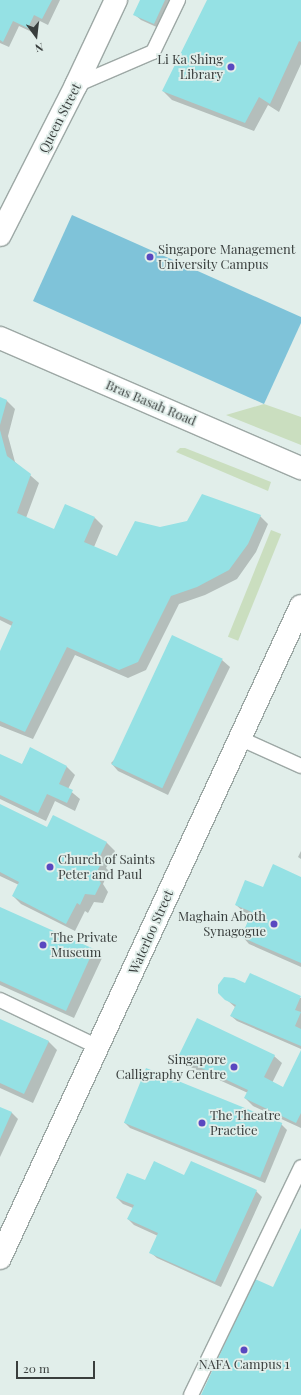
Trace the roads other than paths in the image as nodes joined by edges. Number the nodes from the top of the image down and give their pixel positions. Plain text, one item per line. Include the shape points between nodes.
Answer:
1 (116, 0) edge
2 (178, 0) edge
3 (76, 85) junction
4 (0, 235) edge
5 (0, 338) edge
6 (301, 468) edge
7 (301, 606) edge
8 (239, 738) junction
9 (301, 766) edge
10 (0, 1000) edge
11 (98, 1047) junction
12 (301, 1167) edge
13 (0, 1258) edge
14 (191, 1395) edge

1 - 3 street, Queen Street
2 - 3 lane via 153,52
3 - 4 street, Queen Street
5 - 6 street, Bras Basah Road
7 - 8 street, Waterloo Street
8 - 9 lane
8 - 11 street, Waterloo Street
10 - 11 lane
11 - 13 street, Waterloo Street
12 - 14 lane via 226,1331

